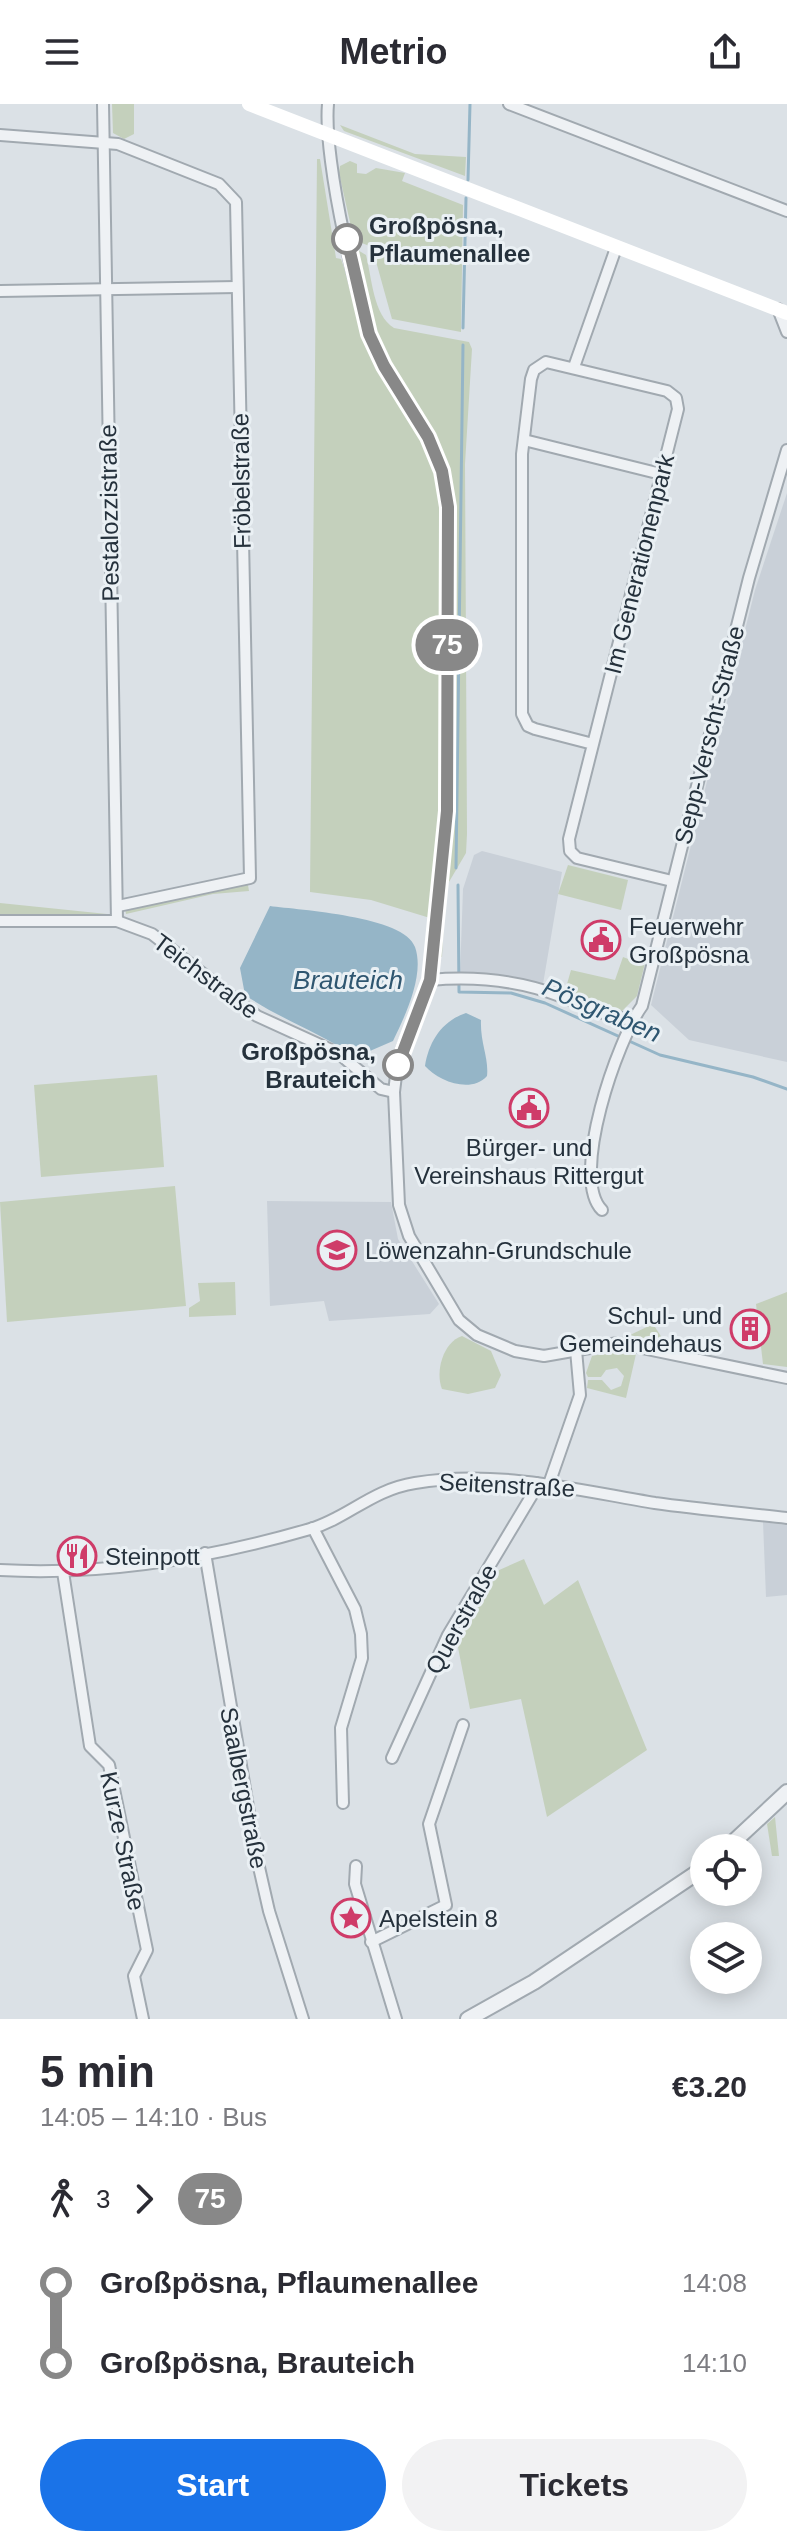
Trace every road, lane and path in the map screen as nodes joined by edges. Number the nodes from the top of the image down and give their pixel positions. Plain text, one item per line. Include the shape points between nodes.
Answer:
1 (103, 104) edge
2 (249, 104) edge
3 (328, 104) edge
4 (509, 104) edge
5 (0, 135) edge
6 (329, 135) junction
7 (104, 141) junction
8 (787, 211) edge
9 (616, 248) junction
10 (237, 287) junction
11 (104, 288) junction
12 (0, 291) edge
13 (782, 311) edge
14 (787, 332) edge
15 (574, 367) junction
16 (524, 440) junction
17 (787, 450) edge
18 (661, 474) junction
19 (593, 744) junction
20 (672, 881) junction
21 (118, 906) junction
22 (0, 921) edge
23 (117, 921) junction
24 (430, 980) junction
25 (632, 1020) junction
26 (394, 1092) junction
27 (602, 1210) dead end
28 (576, 1350) junction
29 (787, 1378) edge
30 (536, 1483) junction
31 (549, 1484) junction
32 (787, 1518) edge
33 (313, 1528) junction
34 (205, 1553) junction
35 (0, 1570) edge
36 (63, 1572) junction
37 (463, 1725) dead end
38 (392, 1758) dead end
39 (787, 1792) edge
40 (343, 1803) dead end
41 (742, 1834) edge
42 (356, 1866) dead end
43 (690, 1877) edge
44 (371, 1942) junction
45 (143, 2019) edge
46 (303, 2019) edge
47 (396, 2019) edge
48 (468, 2019) edge

1 - 7 street, Pestalozzistraße
2 - 6 main road
3 - 6 street
4 - 8 street
5 - 7 street, Fröbelstraße
6 - 9 main road
6 - 24 street via 369,334 428,437 442,471 448,507 447,811
7 - 10 street, Fröbelstraße via 230,192 237,211
7 - 11 street, Pestalozzistraße
9 - 13 main road
9 - 15 street
10 - 11 street
10 - 21 street, Fröbelstraße via 250,878
11 - 12 street
11 - 21 street, Pestalozzistraße
13 - 14 street
15 - 16 street via 546,362 534,370
15 - 18 street, Im Generationenpark via 667,391 676,398 678,409
16 - 18 street
16 - 19 street via 522,714 535,729
17 - 20 street, Sepp-Verscht-Straße
18 - 19 street, Im Generationenpark
19 - 20 street, Im Generationenpark via 570,851 577,858
20 - 25 street, Sepp-Verscht-Straße via 642,1006
21 - 23 street, Pestalozzistraße
22 - 23 street, Teichstraße
23 - 26 street, Teichstraße via 152,934 257,1016 338,1053 381,1089
24 - 25 street via 509,981 604,1016
24 - 26 street via 398,1059
25 - 27 street, Sepp-Verscht-Straße via 622,1038 589,1168
26 - 28 street via 399,1205 409,1236 449,1307 477,1335 515,1351 534,1356
28 - 29 street via 618,1343
28 - 31 street via 580,1395
30 - 31 street, Seitenstraße
30 - 33 street, Seitenstraße via 452,1479 402,1485 374,1494
30 - 38 street, Querstraße via 448,1635
31 - 32 street, Seitenstraße
33 - 34 street, Seitenstraße
33 - 40 street via 355,1609 361,1634 362,1658 341,1728
34 - 36 street, Seitenstraße via 105,1571
34 - 46 street, Saalbergstraße via 256,1854
35 - 36 street, Seitenstraße
36 - 45 street, Kurze Straße via 90,1746 109,1765 147,1950 134,1976
37 - 44 street via 429,1824 446,1905
39 - 41 street
42 - 44 street via 355,1884
43 - 48 street via 534,1982
44 - 47 street

